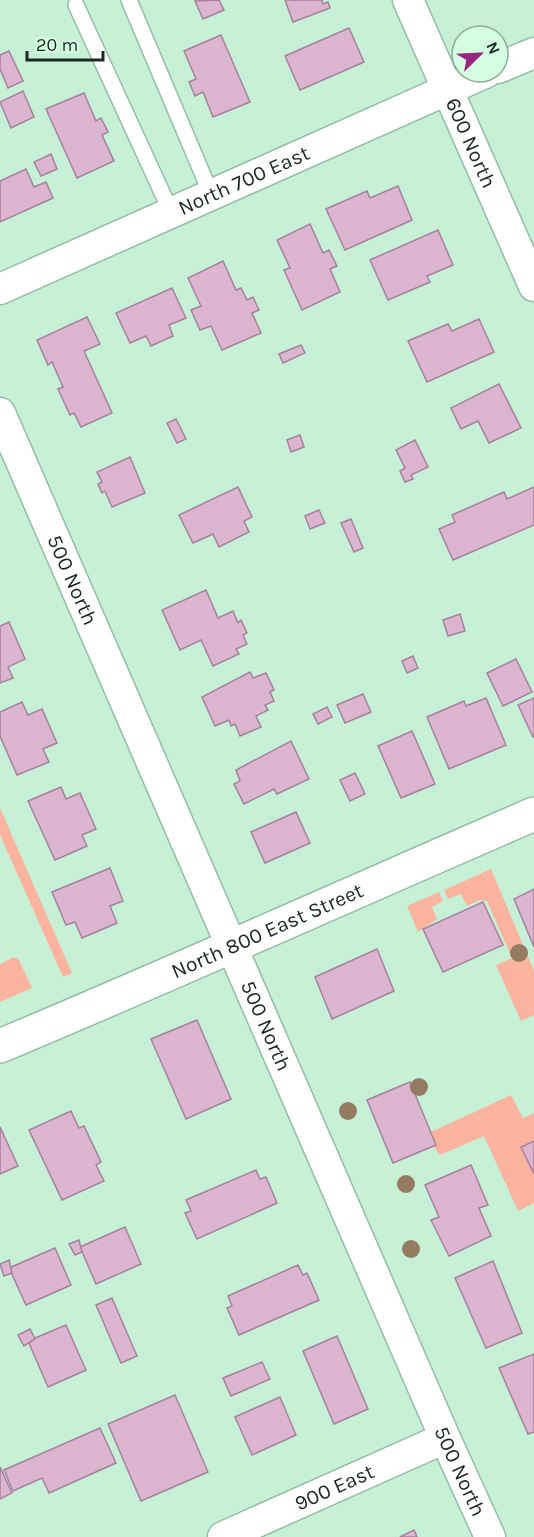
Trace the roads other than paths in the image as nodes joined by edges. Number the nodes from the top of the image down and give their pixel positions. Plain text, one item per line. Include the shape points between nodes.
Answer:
1 (129, 0) edge
2 (408, 0) edge
3 (76, 5) dead end
4 (534, 53) edge
5 (510, 63) edge
6 (459, 84) edge
7 (447, 89) junction
8 (211, 194) junction
9 (171, 212) junction
10 (534, 286) edge
11 (0, 289) edge
12 (0, 413) edge
13 (534, 814) edge
14 (232, 944) junction
15 (0, 1046) edge
16 (445, 1438) junction
17 (224, 1537) edge
18 (490, 1537) edge

1 - 8 lane
2 - 7 street, 600 North
3 - 9 lane
4 - 5 street
6 - 7 street, North 700 East
7 - 8 street, North 700 East
7 - 10 street, 600 North
8 - 9 street, North 700 East
9 - 11 street, North 700 East
12 - 14 street, 500 North
13 - 14 street, North 800 East Street
14 - 15 street, North 800 East Street via 104,1004
14 - 16 street, 500 North
16 - 17 street, 900 East
16 - 18 street, 500 North

